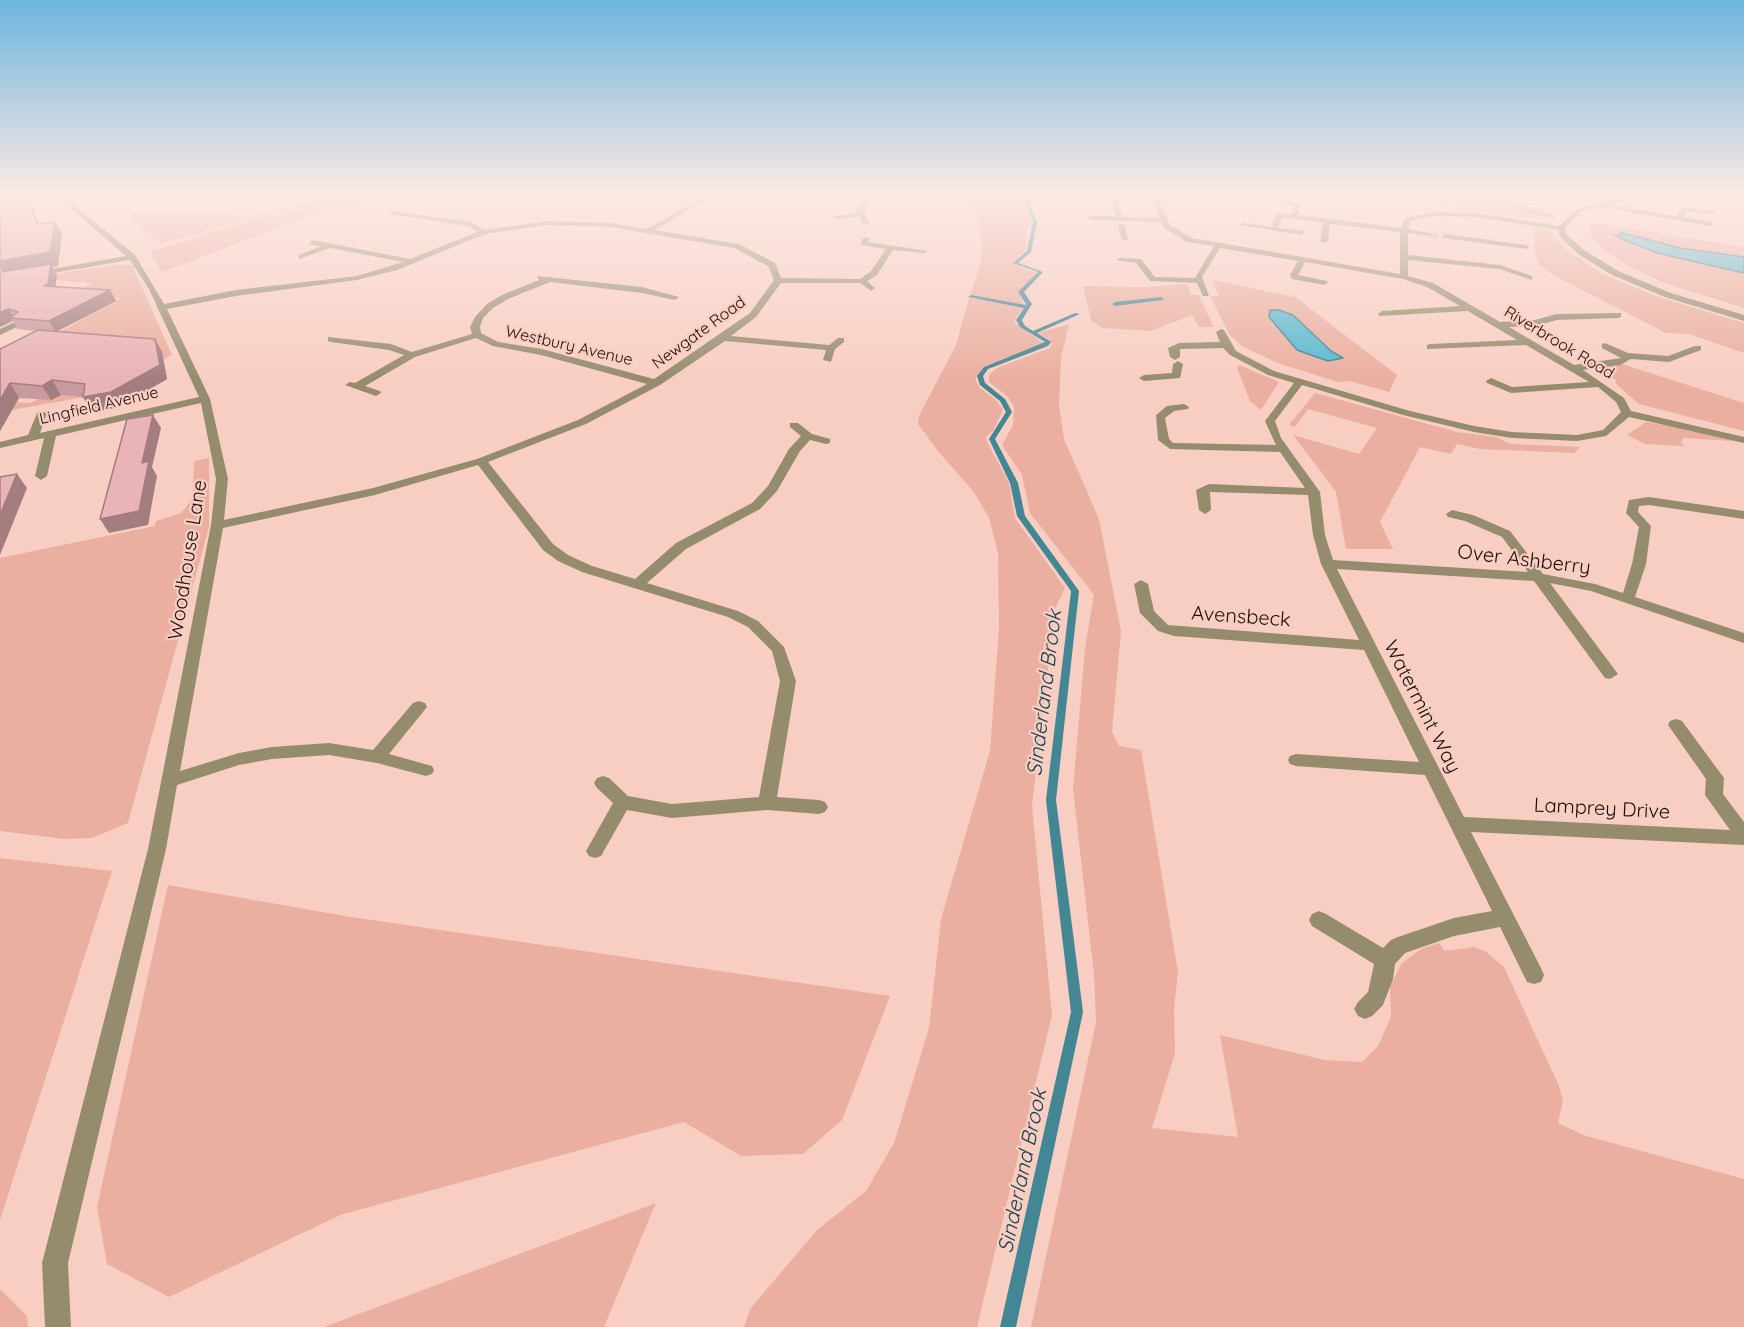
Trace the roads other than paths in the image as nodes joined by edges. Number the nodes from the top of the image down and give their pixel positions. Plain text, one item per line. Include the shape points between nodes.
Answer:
1 (385, 256) edge
2 (424, 256) edge
3 (759, 256) edge
4 (885, 256) edge
5 (1211, 256) edge
6 (1271, 256) edge
7 (1589, 256) edge
8 (132, 257) joint
9 (1403, 257) joint
10 (1120, 260) dead end
11 (411, 261) junction
12 (1302, 261) junction
13 (1404, 278) junction
14 (1530, 278) dead end
15 (0, 280) edge
16 (778, 280) junction
17 (862, 281) junction
18 (1198, 281) junction
19 (1324, 283) dead end
20 (677, 287) dead end
21 (871, 288) dead end
22 (662, 294) junction
23 (1206, 294) dead end
24 (675, 297) dead end
25 (161, 308) junction
26 (1471, 308) junction
27 (1536, 310) dead end
28 (1382, 314) dead end
29 (1618, 315) dead end
30 (1551, 318) junction
31 (1744, 318) edge
32 (18, 324) edge
33 (1500, 325) junction
34 (0, 332) edge
35 (1221, 332) dead end
36 (477, 335) junction
37 (723, 338) junction
38 (331, 339) dead end
39 (841, 340) dead end
40 (1528, 342) junction
41 (1226, 345) junction
42 (1605, 346) dead end
43 (1430, 347) dead end
44 (831, 348) junction
45 (1698, 348) dead end
46 (412, 355) junction
47 (1626, 356) junction
48 (828, 360) dead end
49 (1574, 368) junction
50 (1144, 378) dead end
51 (1491, 381) dead end
52 (1300, 382) junction
53 (656, 383) junction
54 (1600, 384) junction
55 (376, 393) dead end
56 (205, 399) junction
57 (1184, 407) dead end
58 (42, 413) dead end
59 (1627, 413) junction
60 (794, 425) dead end
61 (51, 433) junction
62 (808, 436) junction
63 (33, 437) junction
64 (1744, 440) edge
65 (826, 441) dead end
66 (0, 445) edge
67 (1285, 452) junction
68 (481, 460) junction
69 (40, 476) dead end
70 (1314, 492) junction
71 (1205, 510) dead end
72 (1452, 514) dead end
73 (1744, 515) edge
74 (217, 525) junction
75 (1328, 564) junction
76 (1536, 577) junction
77 (639, 583) junction
78 (1141, 584) dead end
79 (1628, 598) junction
80 (1744, 638) edge
81 (1368, 646) junction
82 (1610, 674) dead end
83 (418, 707) dead end
84 (1676, 725) dead end
85 (377, 757) junction
86 (1296, 760) dead end
87 (1430, 769) junction
88 (426, 770) dead end
89 (169, 781) junction
90 (603, 783) dead end
91 (623, 802) junction
92 (767, 803) junction
93 (819, 807) dead end
94 (1458, 824) junction
95 (1744, 837) edge
96 (595, 851) dead end
97 (1505, 917) junction
98 (1319, 920) dead end
99 (1385, 960) junction
100 (1534, 975) dead end
101 (1365, 1009) dead end
102 (58, 1327) edge

1 - 11 street
2 - 11 street
3 - 16 street via 772,265
4 - 17 street via 874,273
5 - 18 street
6 - 12 street, Riverbrook Road
7 - 31 street via 1615,273 1668,295
8 - 15 street
8 - 25 street, Woodhouse Lane
9 - 13 street
9 - 14 street via 1500,267
10 - 18 street via 1138,261 1149,276 1160,280
11 - 25 street via 333,282 236,293
12 - 13 street, Riverbrook Road
12 - 19 street via 1295,277
13 - 26 street, Riverbrook Road via 1430,285
16 - 17 street
16 - 37 street, Newgate Road via 753,315
17 - 21 street
18 - 23 street
20 - 22 street
22 - 24 street, Westbury Avenue
22 - 36 street, Westbury Avenue via 544,279 490,306 479,317
25 - 56 street, Woodhouse Lane
26 - 28 street
26 - 33 street, Riverbrook Road
27 - 30 street
29 - 30 street
30 - 33 street
32 - 34 street
33 - 40 street, Riverbrook Road
35 - 41 street
36 - 46 street, Westbury Avenue
36 - 53 street, Westbury Avenue via 496,344 542,352
37 - 44 street
37 - 53 street, Newgate Road
38 - 46 street via 391,347
39 - 44 street
40 - 43 street
40 - 49 street, Riverbrook Road
41 - 50 street via 1173,348 1176,376
41 - 52 street via 1257,368
42 - 47 street
44 - 48 street
45 - 47 street via 1669,358
46 - 55 street, Westbury Avenue via 352,386
47 - 49 street via 1620,362
49 - 54 street, Riverbrook Road
51 - 54 street via 1511,390
52 - 59 street via 1448,424 1512,435 1594,436 1615,426
52 - 67 street, Watermint Way via 1270,421
53 - 68 street, Newgate Road via 582,422
54 - 59 street, Riverbrook Road via 1620,400
56 - 61 street, Lingfield Avenue
56 - 74 street, Woodhouse Lane via 222,479
57 - 67 street via 1171,408 1160,417 1164,441 1170,446
58 - 63 street
59 - 64 street
60 - 62 street
61 - 63 street, Lingfield Avenue
61 - 69 street
62 - 65 street
62 - 77 street via 756,506 681,546
63 - 66 street, Lingfield Avenue
67 - 70 street, Watermint Way
68 - 74 street, Newgate Road via 375,491
68 - 77 street via 549,548 587,569
70 - 71 street via 1209,488 1202,490
70 - 75 street, Watermint Way via 1319,535
72 - 76 street via 1506,534
73 - 79 street via 1649,501 1633,503 1632,513 1645,526
74 - 89 street, Woodhouse Lane
75 - 76 street, Over Ashberry
75 - 81 street, Watermint Way
76 - 79 street, Over Ashberry
76 - 82 street
77 - 92 street via 733,614 753,624 778,650 788,681
78 - 81 street, Avensbeck via 1147,613 1163,628
79 - 80 street, Over Ashberry
81 - 87 street, Watermint Way
83 - 85 street
84 - 95 street, Lamprey Drive via 1715,778 1714,795
85 - 88 street
85 - 89 street via 329,749 272,753
86 - 87 street
87 - 94 street, Watermint Way
89 - 102 street, Woodhouse Lane via 157,849 59,1242 55,1263
90 - 91 street
91 - 92 street via 672,811
91 - 96 street
92 - 93 street
94 - 95 street, Lamprey Drive
94 - 97 street, Watermint Way
97 - 99 street via 1419,938 1398,946
97 - 100 street, Watermint Way
98 - 99 street
99 - 101 street via 1376,998

